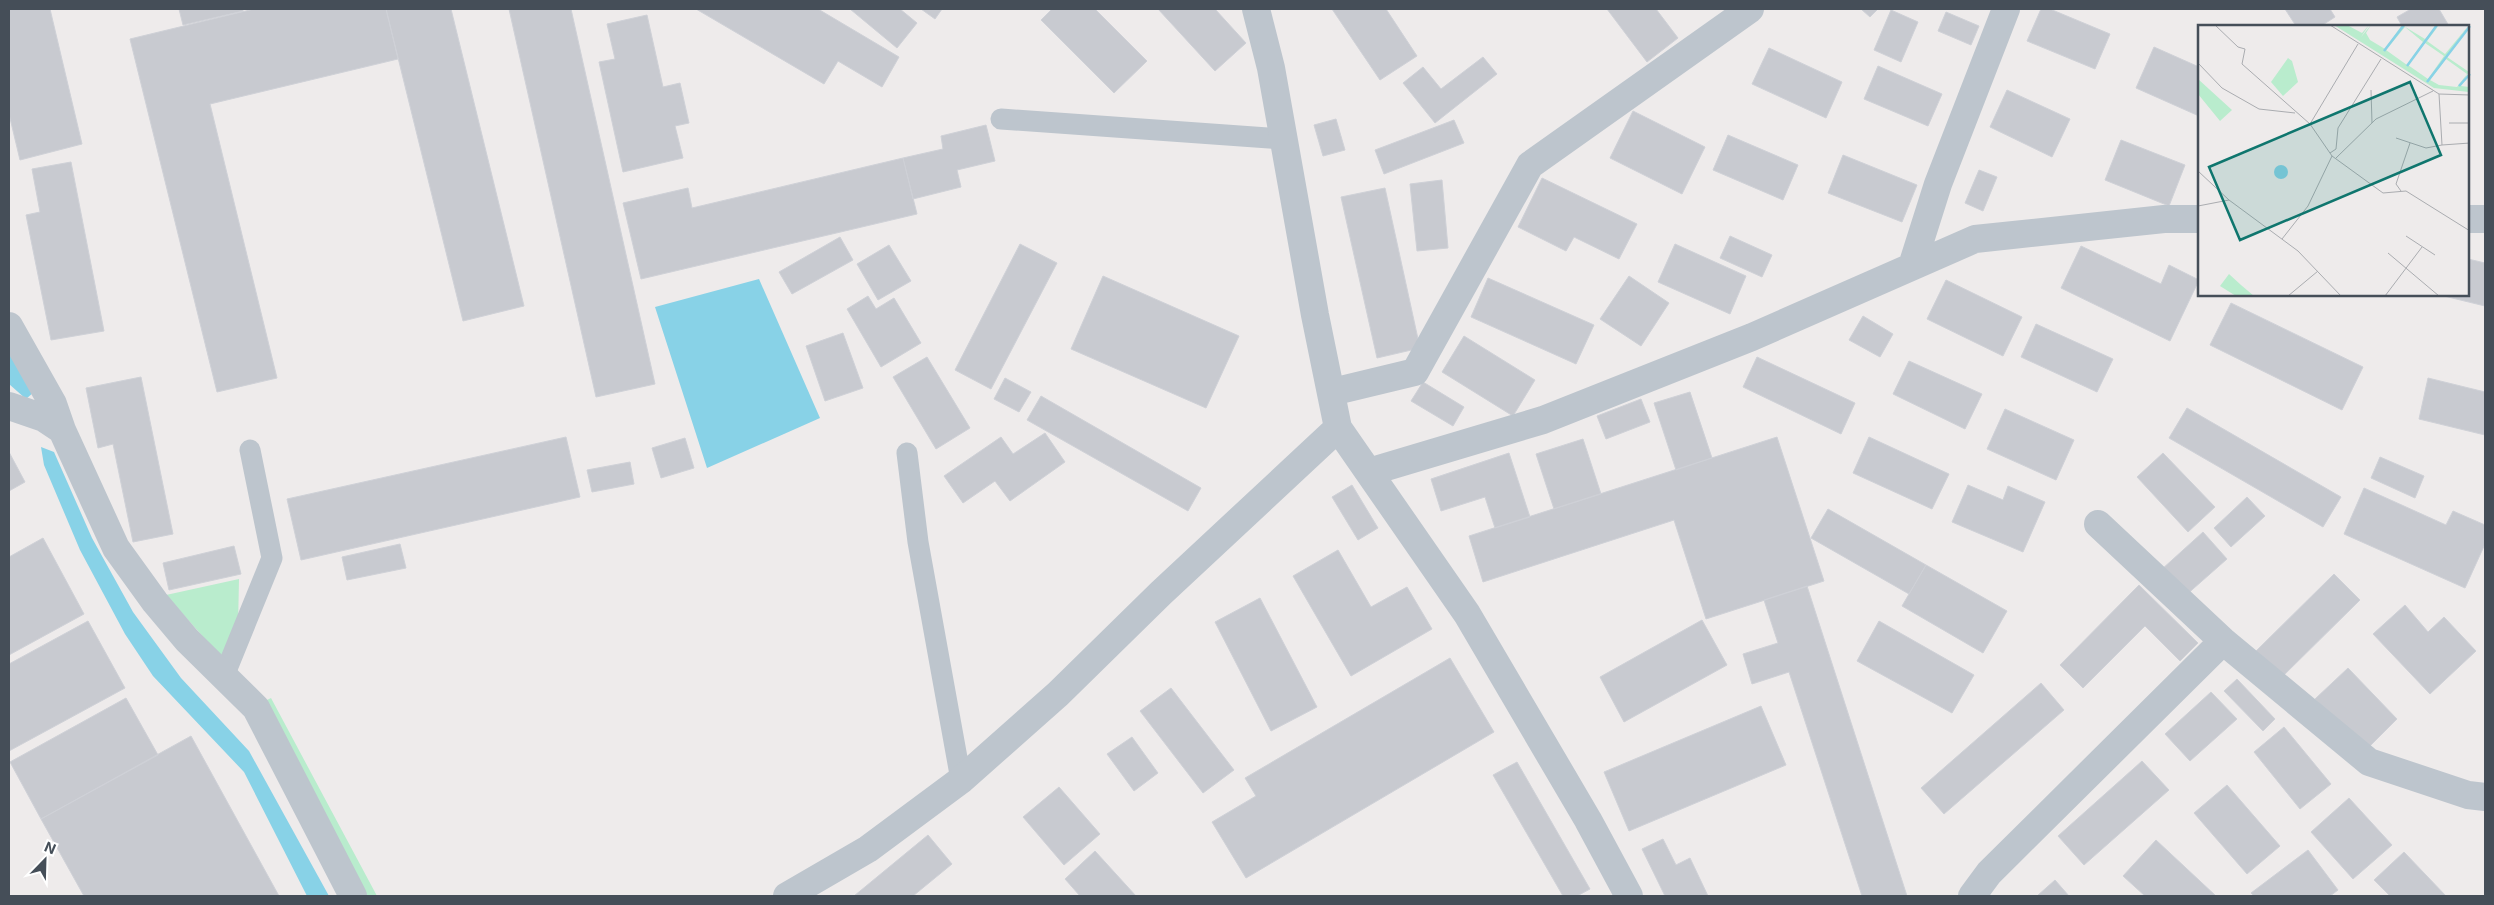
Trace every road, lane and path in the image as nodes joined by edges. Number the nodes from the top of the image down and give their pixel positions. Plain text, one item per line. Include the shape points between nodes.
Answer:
1 (1256, 9) edge
2 (1750, 9) edge
3 (2006, 9) edge
4 (1002, 118) dead end
5 (1283, 139) junction
6 (2198, 219) edge
7 (2469, 219) edge
8 (2485, 219) edge
9 (1912, 266) junction
10 (9, 326) edge
11 (1332, 392) junction
12 (9, 406) edge
13 (1338, 428) junction
14 (62, 430) junction
15 (250, 450) dead end
16 (907, 454) dead end
17 (1369, 472) junction
18 (2098, 524) dead end
19 (2223, 642) junction
20 (224, 676) junction
21 (961, 780) junction
22 (2485, 797) edge
23 (353, 896) edge
24 (787, 896) edge
25 (1630, 896) edge
26 (1972, 896) edge

1 - 5 street via 1271,68
2 - 11 street via 1530,164 1415,372
3 - 9 street via 1938,184
4 - 5 lane
5 - 11 street
6 - 9 street via 2164,219 1975,238
7 - 8 street
9 - 17 street via 1752,336 1543,420
10 - 14 street via 53,404
11 - 13 street
12 - 14 street via 44,418
13 - 17 street
13 - 21 street via 1161,592 1058,694
14 - 20 street via 116,548 187,640
15 - 20 lane via 272,558
16 - 21 lane via 918,542
17 - 25 street via 1467,614
18 - 19 street
19 - 22 street via 2369,762 2468,795
19 - 26 street via 1989,873
20 - 23 street via 256,708
21 - 24 street via 868,849

